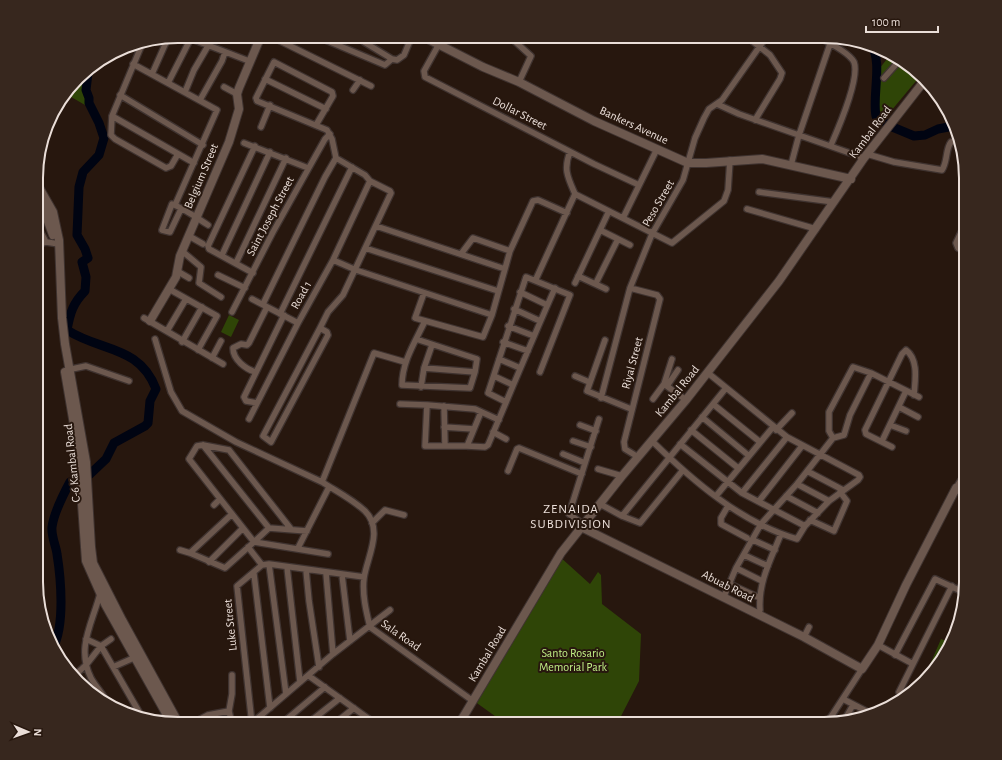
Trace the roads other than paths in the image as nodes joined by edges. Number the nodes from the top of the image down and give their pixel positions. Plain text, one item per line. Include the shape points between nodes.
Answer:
1 (188, 43) edge
2 (202, 43) edge
3 (257, 43) edge
4 (284, 43) edge
5 (332, 43) edge
6 (366, 43) edge
7 (409, 43) edge
8 (517, 43) edge
9 (755, 43) edge
10 (763, 43) edge
11 (166, 44) edge
12 (439, 44) joint
13 (830, 44) joint
14 (208, 46) junction
15 (760, 47) junction
16 (140, 49) edge
17 (225, 52) junction
18 (392, 59) junction
19 (249, 60) junction
20 (133, 64) junction
21 (896, 64) edge
22 (152, 74) junction
23 (884, 78) dead end
24 (265, 79) junction
25 (360, 80) junction
26 (519, 82) junction
27 (168, 83) junction
28 (922, 84) edge
29 (371, 86) dead end
30 (224, 87) dead end
31 (353, 90) dead end
32 (185, 92) junction
33 (237, 94) junction
34 (120, 95) junction
35 (200, 100) junction
36 (717, 104) junction
37 (270, 105) junction
38 (326, 109) junction
39 (112, 116) junction
40 (755, 120) junction
41 (316, 125) junction
42 (261, 127) dead end
43 (330, 134) junction
44 (799, 135) junction
45 (954, 142) edge
46 (244, 143) dead end
47 (202, 145) junction
48 (831, 145) junction
49 (254, 146) junction
50 (657, 150) junction
51 (270, 152) junction
52 (570, 152) junction
53 (178, 154) junction
54 (866, 156) junction
55 (286, 158) junction
56 (336, 158) junction
57 (730, 160) junction
58 (194, 163) junction
59 (688, 163) junction
60 (791, 165) junction
61 (352, 167) junction
62 (308, 168) junction
63 (850, 179) junction
64 (370, 181) junction
65 (639, 185) junction
66 (759, 192) dead end
67 (43, 194) edge
68 (575, 194) junction
69 (834, 202) junction
70 (175, 205) junction
71 (43, 206) edge
72 (181, 209) junction
73 (747, 210) dead end
74 (609, 211) junction
75 (567, 213) junction
76 (196, 218) junction
77 (623, 218) junction
78 (208, 226) dead end
79 (376, 226) junction
80 (816, 228) junction
81 (600, 230) junction
82 (43, 232) edge
83 (652, 234) junction
84 (189, 236) junction
85 (959, 237) edge
86 (618, 239) junction
87 (53, 244) junction
88 (203, 244) dead end
89 (630, 244) dead end
90 (43, 245) edge
91 (365, 248) junction
92 (959, 248) edge
93 (182, 251) junction
94 (510, 251) junction
95 (461, 254) junction
96 (222, 255) junction
97 (333, 260) junction
98 (236, 263) junction
99 (505, 269) junction
100 (356, 270) junction
101 (177, 271) junction
102 (253, 273) junction
103 (218, 275) dead end
104 (578, 276) junction
105 (189, 278) dead end
106 (536, 280) junction
107 (575, 283) dead end
108 (596, 283) junction
109 (245, 288) junction
110 (555, 288) junction
111 (606, 288) dead end
112 (630, 288) junction
113 (169, 289) junction
114 (498, 291) junction
115 (520, 292) junction
116 (424, 293) junction
117 (221, 297) dead end
118 (252, 298) dead end
119 (186, 299) junction
120 (265, 305) junction
121 (547, 305) junction
122 (202, 307) junction
123 (514, 309) junction
124 (232, 312) dead end
125 (282, 314) junction
126 (492, 315) junction
127 (147, 319) joint
128 (425, 321) junction
129 (540, 321) junction
130 (298, 323) junction
131 (508, 326) junction
132 (320, 328) junction
133 (167, 331) junction
134 (534, 336) junction
135 (155, 339) dead end
136 (416, 339) junction
137 (605, 340) dead end
138 (221, 341) dead end
139 (182, 342) junction
140 (504, 342) junction
141 (432, 345) junction
142 (198, 350) junction
143 (528, 351) junction
144 (212, 358) junction
145 (499, 359) junction
146 (672, 359) dead end
147 (405, 362) junction
148 (224, 364) dead end
149 (424, 368) junction
150 (520, 368) junction
151 (67, 370) junction
152 (678, 370) dead end
153 (255, 372) junction
154 (476, 372) junction
155 (540, 372) dead end
156 (708, 373) junction
157 (871, 373) junction
158 (494, 376) junction
159 (575, 376) dead end
160 (129, 381) dead end
161 (589, 382) junction
162 (888, 382) junction
163 (513, 385) junction
164 (665, 385) junction
165 (421, 387) junction
166 (726, 388) junction
167 (906, 391) junction
168 (601, 398) junction
169 (653, 399) dead end
170 (686, 400) junction
171 (506, 402) junction
172 (258, 403) junction
173 (400, 404) dead end
174 (714, 404) junction
175 (428, 405) junction
176 (444, 406) junction
177 (898, 407) junction
178 (631, 409) junction
179 (481, 412) junction
180 (792, 412) dead end
181 (702, 417) junction
182 (918, 417) dead end
183 (249, 419) dead end
184 (599, 419) dead end
185 (499, 420) junction
186 (580, 425) dead end
187 (890, 425) junction
188 (444, 427) junction
189 (774, 428) junction
190 (474, 429) junction
191 (691, 430) junction
192 (596, 431) junction
193 (906, 431) dead end
194 (493, 432) junction
195 (787, 437) junction
196 (833, 438) junction
197 (506, 439) dead end
198 (573, 441) dead end
199 (652, 441) junction
200 (882, 441) junction
201 (760, 442) junction
202 (680, 444) junction
203 (203, 445) junction
204 (445, 446) junction
205 (467, 446) junction
206 (802, 446) junction
207 (591, 447) junction
208 (892, 447) dead end
209 (563, 454) dead end
210 (821, 454) junction
211 (748, 455) junction
212 (638, 457) junction
213 (669, 458) junction
214 (585, 463) junction
215 (738, 468) junction
216 (598, 469) dead end
217 (683, 470) junction
218 (508, 471) dead end
219 (807, 471) junction
220 (582, 474) junction
221 (622, 476) junction
222 (727, 481) junction
223 (322, 482) junction
224 (959, 483) edge
225 (797, 484) junction
226 (329, 486) junction
227 (956, 488) junction
228 (959, 490) edge
229 (842, 491) junction
230 (742, 493) junction
231 (716, 496) junction
232 (786, 496) junction
233 (220, 499) junction
234 (759, 501) junction
235 (829, 501) junction
236 (600, 504) junction
237 (214, 505) dead end
238 (728, 506) junction
239 (86, 508) junction
240 (774, 509) junction
241 (818, 512) junction
242 (232, 514) junction
243 (404, 514) dead end
244 (622, 516) junction
245 (810, 520) junction
246 (372, 523) junction
247 (761, 524) junction
248 (582, 526) junction
249 (805, 526) junction
250 (243, 528) junction
251 (269, 528) junction
252 (291, 529) junction
253 (307, 530) junction
254 (781, 534) junction
255 (750, 539) junction
256 (254, 542) junction
257 (248, 547) junction
258 (298, 548) junction
259 (180, 550) dead end
260 (775, 550) junction
261 (190, 553) junction
262 (328, 554) dead end
263 (744, 555) junction
264 (209, 562) junction
265 (269, 564) junction
266 (262, 565) junction
267 (768, 566) junction
268 (287, 567) junction
269 (736, 568) junction
270 (306, 570) junction
271 (326, 573) junction
272 (254, 574) junction
273 (342, 575) junction
274 (364, 577) junction
275 (762, 581) junction
276 (730, 584) junction
277 (952, 586) junction
278 (959, 590) edge
279 (101, 594) junction
280 (725, 594) dead end
281 (760, 598) junction
282 (390, 610) dead end
283 (760, 610) dead end
284 (370, 627) junction
285 (809, 627) dead end
286 (804, 637) junction
287 (86, 639) junction
288 (111, 639) dead end
289 (350, 641) junction
290 (878, 645) junction
291 (101, 646) junction
292 (333, 654) junction
293 (895, 654) junction
294 (138, 655) junction
295 (913, 664) junction
296 (86, 666) junction
297 (113, 667) junction
298 (318, 667) junction
299 (862, 669) junction
300 (78, 673) edge
301 (232, 674) dead end
302 (309, 676) junction
303 (300, 682) junction
304 (325, 687) junction
305 (100, 692) edge
306 (899, 692) dead end
307 (286, 694) junction
308 (340, 698) junction
309 (842, 699) junction
310 (473, 700) junction
311 (853, 705) junction
312 (270, 708) junction
313 (354, 708) junction
314 (138, 710) edge
315 (229, 711) junction
316 (864, 711) edge
317 (847, 715) edge
318 (169, 717) edge
319 (175, 717) edge
320 (204, 717) edge
321 (230, 717) edge
322 (251, 717) edge
323 (259, 717) edge
324 (289, 717) edge
325 (316, 717) edge
326 (343, 717) edge
327 (366, 717) edge
328 (463, 717) edge
329 (831, 717) edge

1 - 27 street
2 - 14 street
3 - 19 main road, Belgium Street
4 - 25 street
5 - 18 street via 380,64 388,64
6 - 18 street
7 - 18 street via 404,55 396,60
8 - 26 street via 531,56
9 - 15 street
10 - 15 street, Peso Street
11 - 22 street
12 - 26 main road, Bankers Avenue
12 - 52 street, Dollar Street via 424,71 425,77
13 - 44 street
13 - 48 street via 851,58 856,69 845,112
14 - 17 street
14 - 32 street
15 - 36 street, Peso Street
15 - 40 street via 777,62 782,75
16 - 20 street
17 - 19 street
17 - 35 street
19 - 33 main road, Belgium Street
20 - 22 street
20 - 34 street
21 - 23 street
22 - 27 street
24 - 37 street via 256,99
24 - 38 street
24 - 38 street via 272,63 276,62 332,92 333,96
25 - 29 street
25 - 31 street
26 - 50 main road, Bankers Avenue via 554,102
27 - 32 street
28 - 54 main road, Kambal Road
30 - 33 street
32 - 35 street
33 - 76 main road, Belgium Street via 239,109 229,142
34 - 39 street
34 - 47 street
35 - 47 street via 217,112
36 - 40 street
36 - 59 street, Peso Street via 709,109 704,118
37 - 41 street
37 - 42 street
38 - 41 street
39 - 53 street
39 - 53 street via 111,135 115,139 166,168 171,166
40 - 44 street
41 - 43 street
43 - 56 street
43 - 62 street, Saint Joseph Street
44 - 48 street
44 - 60 street
45 - 54 street via 948,146 942,170
46 - 49 street
47 - 58 street
48 - 54 street via 856,155
49 - 51 street
49 - 96 street via 209,244 208,249
50 - 59 main road, Bankers Avenue
50 - 65 street
51 - 55 street
51 - 96 street
52 - 65 street, Dollar Street
52 - 68 street via 566,170
53 - 58 street
54 - 63 main road, Kambal Road
55 - 62 street
55 - 98 street
56 - 61 street
56 - 120 street
57 - 59 main road, Bankers Avenue via 706,164
57 - 60 main road, Bankers Avenue via 762,159
57 - 83 street via 728,190 724,201 673,243
58 - 70 street
59 - 83 street, Peso Street via 683,180
60 - 63 main road, Bankers Avenue
61 - 64 street via 366,175
61 - 125 street
62 - 102 street, Saint Joseph Street
63 - 69 main road, Kambal Road
64 - 79 street via 391,192
64 - 97 street, Road 1
65 - 77 street
66 - 69 street
67 - 87 main road, C-6 Kambal Road via 53,212
68 - 74 street
68 - 75 street
69 - 80 main road, Kambal Road
70 - 72 street
70 - 72 street via 172,205 162,230 170,232
71 - 87 main road, C-6 Kambal Road
72 - 76 street
73 - 80 street
74 - 77 street
74 - 81 street
75 - 94 street via 535,200
75 - 106 street
76 - 78 street
76 - 84 main road, Belgium Street
77 - 83 street
79 - 91 street
79 - 95 street
80 - 156 main road, Kambal Road
81 - 86 street
81 - 104 street
82 - 87 street
83 - 112 street, Peso Street
84 - 88 street
84 - 93 main road, Belgium Street
85 - 92 street via 956,243
86 - 89 street
86 - 108 street
87 - 90 street
87 - 151 main road, C-6 Kambal Road
91 - 100 street
91 - 114 street
93 - 101 main road, Belgium Street
93 - 117 street via 201,267 199,283
94 - 95 street via 473,238
94 - 99 street
95 - 99 street
96 - 98 street
97 - 100 street
97 - 130 street, Road 1
98 - 102 street
99 - 114 street
100 - 116 street
100 - 132 street via 343,295 328,312
101 - 105 street
101 - 113 main road, Belgium Street
102 - 109 street, Saint Joseph Street
103 - 109 street
104 - 107 street
104 - 108 street
106 - 110 street
106 - 115 street via 526,276
108 - 111 street
109 - 124 street, Saint Joseph Street
110 - 121 street
110 - 155 street via 570,295
112 - 168 street, Peso Street
112 - 178 street, Riyal Street via 657,295 660,299
113 - 119 street
113 - 127 main road, Belgium Street
114 - 126 street
115 - 121 street
115 - 123 street
116 - 126 street
116 - 128 street via 415,318
118 - 120 street
119 - 122 street
119 - 133 street
120 - 125 street
120 - 153 street via 249,343 233,348 238,361 248,370
121 - 129 street
122 - 139 street
122 - 142 street via 218,317
123 - 129 street
123 - 131 street
125 - 130 street
125 - 153 street
126 - 128 street via 483,337
127 - 133 street
128 - 136 street
129 - 134 street
130 - 172 street, Road 1
131 - 134 street
131 - 140 street
132 - 132 street via 328,335 271,442 263,436
133 - 139 street
134 - 143 street
135 - 223 street via 171,392 182,411 236,442
136 - 141 street
136 - 147 street
137 - 161 street
138 - 144 street
139 - 142 street
140 - 143 street
140 - 145 street
141 - 149 street
141 - 154 street via 476,358
142 - 144 street
143 - 150 street
144 - 148 street
145 - 150 street
145 - 158 street
146 - 164 street
147 - 165 street via 402,386
147 - 223 street via 374,353
149 - 154 street
149 - 165 street
150 - 163 street
151 - 160 street via 86,366
151 - 239 main road, C-6 Kambal Road via 75,390
152 - 164 street
153 - 172 street via 244,397 246,401
154 - 165 street via 469,389
156 - 166 street
156 - 170 main road, Kambal Road
157 - 162 street
157 - 196 street via 850,415 844,435
157 - 196 street via 853,367 829,412 829,431
158 - 163 street
158 - 171 street via 488,394
159 - 161 street
161 - 168 street via 587,391
162 - 167 street
162 - 167 street via 902,354 907,351 915,369 916,396
162 - 200 street via 865,432
163 - 171 street
164 - 169 street
164 - 170 street
166 - 174 street
166 - 189 street
167 - 177 street
168 - 178 street
170 - 199 main road, Kambal Road
171 - 185 street
172 - 183 street, Road 1
173 - 175 street
174 - 181 street
174 - 201 street
175 - 176 street
175 - 204 street via 425,446
176 - 179 street
176 - 188 street
177 - 182 street
177 - 187 street
178 - 212 street, Riyal Street via 624,446 627,451
179 - 185 street
179 - 190 street
180 - 189 street
181 - 191 street
181 - 211 street
184 - 192 street
185 - 194 street
186 - 192 street
187 - 193 street
187 - 200 street
188 - 190 street
188 - 204 street
189 - 195 street
189 - 201 street
190 - 205 street
191 - 202 street
191 - 215 street
192 - 207 street
194 - 197 street
194 - 205 street via 485,447
195 - 206 street
195 - 230 street
196 - 210 street
198 - 207 street
199 - 212 main road, Kambal Road
199 - 213 street
200 - 208 street
201 - 211 street
202 - 213 street
202 - 222 street
203 - 233 street via 197,446 189,459
203 - 251 street
203 - 252 street via 229,450
204 - 205 street
206 - 210 street
206 - 234 street
207 - 214 street
209 - 214 street
210 - 219 street
210 - 229 street via 860,477
211 - 215 street
212 - 221 main road, Kambal Road
213 - 217 street
213 - 244 street
214 - 220 street
215 - 222 street
216 - 221 street
217 - 231 street
217 - 244 street via 643,522 638,523
218 - 220 street via 519,448
219 - 225 street
219 - 229 street
220 - 248 street via 569,514
221 - 236 main road, Kambal Road
222 - 230 street
222 - 231 street
223 - 226 street
224 - 227 street
225 - 232 street
225 - 235 street
226 - 246 street via 366,512
226 - 253 street
227 - 228 main road
227 - 290 main road
229 - 235 street
229 - 245 street via 847,501 834,531
230 - 234 street
231 - 238 street
232 - 240 street
232 - 241 street
233 - 237 street
233 - 242 street
234 - 240 street
235 - 241 street
236 - 244 street
236 - 248 main road, Kambal Road
238 - 247 street
238 - 255 street via 720,522
239 - 279 main road, C-6 Kambal Road via 86,561
239 - 294 main road, C-6 Kambal Road via 94,563
240 - 247 street
240 - 249 street
241 - 245 street
242 - 250 street
242 - 261 street
243 - 246 street via 387,510
245 - 249 street
246 - 274 street, Sala Road via 372,551
247 - 254 street
247 - 255 street
248 - 286 main road, Abuab Road
248 - 310 main road, Kambal Road via 561,553
249 - 254 street via 798,538
250 - 256 street
250 - 264 street
251 - 252 street
251 - 256 street
252 - 253 street
253 - 258 street
254 - 260 street
255 - 260 street
255 - 263 street
256 - 257 street
256 - 258 street
257 - 264 street via 225,568
257 - 266 street
258 - 262 street
259 - 261 street
260 - 267 street
261 - 264 street
263 - 267 street
263 - 269 street
265 - 266 street
265 - 268 street
265 - 307 street
266 - 272 street, Luke Street
267 - 275 street
268 - 270 street
268 - 303 street
269 - 275 street
269 - 276 street
270 - 271 street
270 - 298 street
271 - 273 street
271 - 292 street
272 - 312 street
272 - 322 street, Luke Street via 237,589
273 - 274 street
273 - 289 street
274 - 284 street, Sala Road via 363,589
275 - 281 street
276 - 280 street
276 - 281 street
277 - 278 street
277 - 293 street via 935,579
277 - 295 street
279 - 287 street
279 - 294 main road, C-6 Kambal Road via 125,640
281 - 283 street
282 - 284 street
284 - 289 street
284 - 310 street, Sala Road
285 - 286 street
286 - 299 main road, Abuab Road
287 - 291 street
287 - 296 street via 83,656
288 - 291 street
289 - 292 street
290 - 293 street
290 - 299 main road
291 - 296 street
291 - 297 street
292 - 298 street
293 - 295 street
294 - 297 street
294 - 318 main road, C-6 Kambal Road
294 - 319 main road, C-6 Kambal Road
295 - 306 street
296 - 300 street
296 - 305 street
297 - 314 street
298 - 302 street
299 - 309 street
301 - 315 street
302 - 303 street
302 - 304 street
303 - 307 street
304 - 308 street
304 - 324 street
307 - 312 street
308 - 313 street
308 - 325 street
309 - 311 street
309 - 329 street
310 - 328 main road, Kambal Road
311 - 316 street
311 - 317 street
312 - 323 street
313 - 326 street
313 - 327 street
315 - 320 street
315 - 321 street

